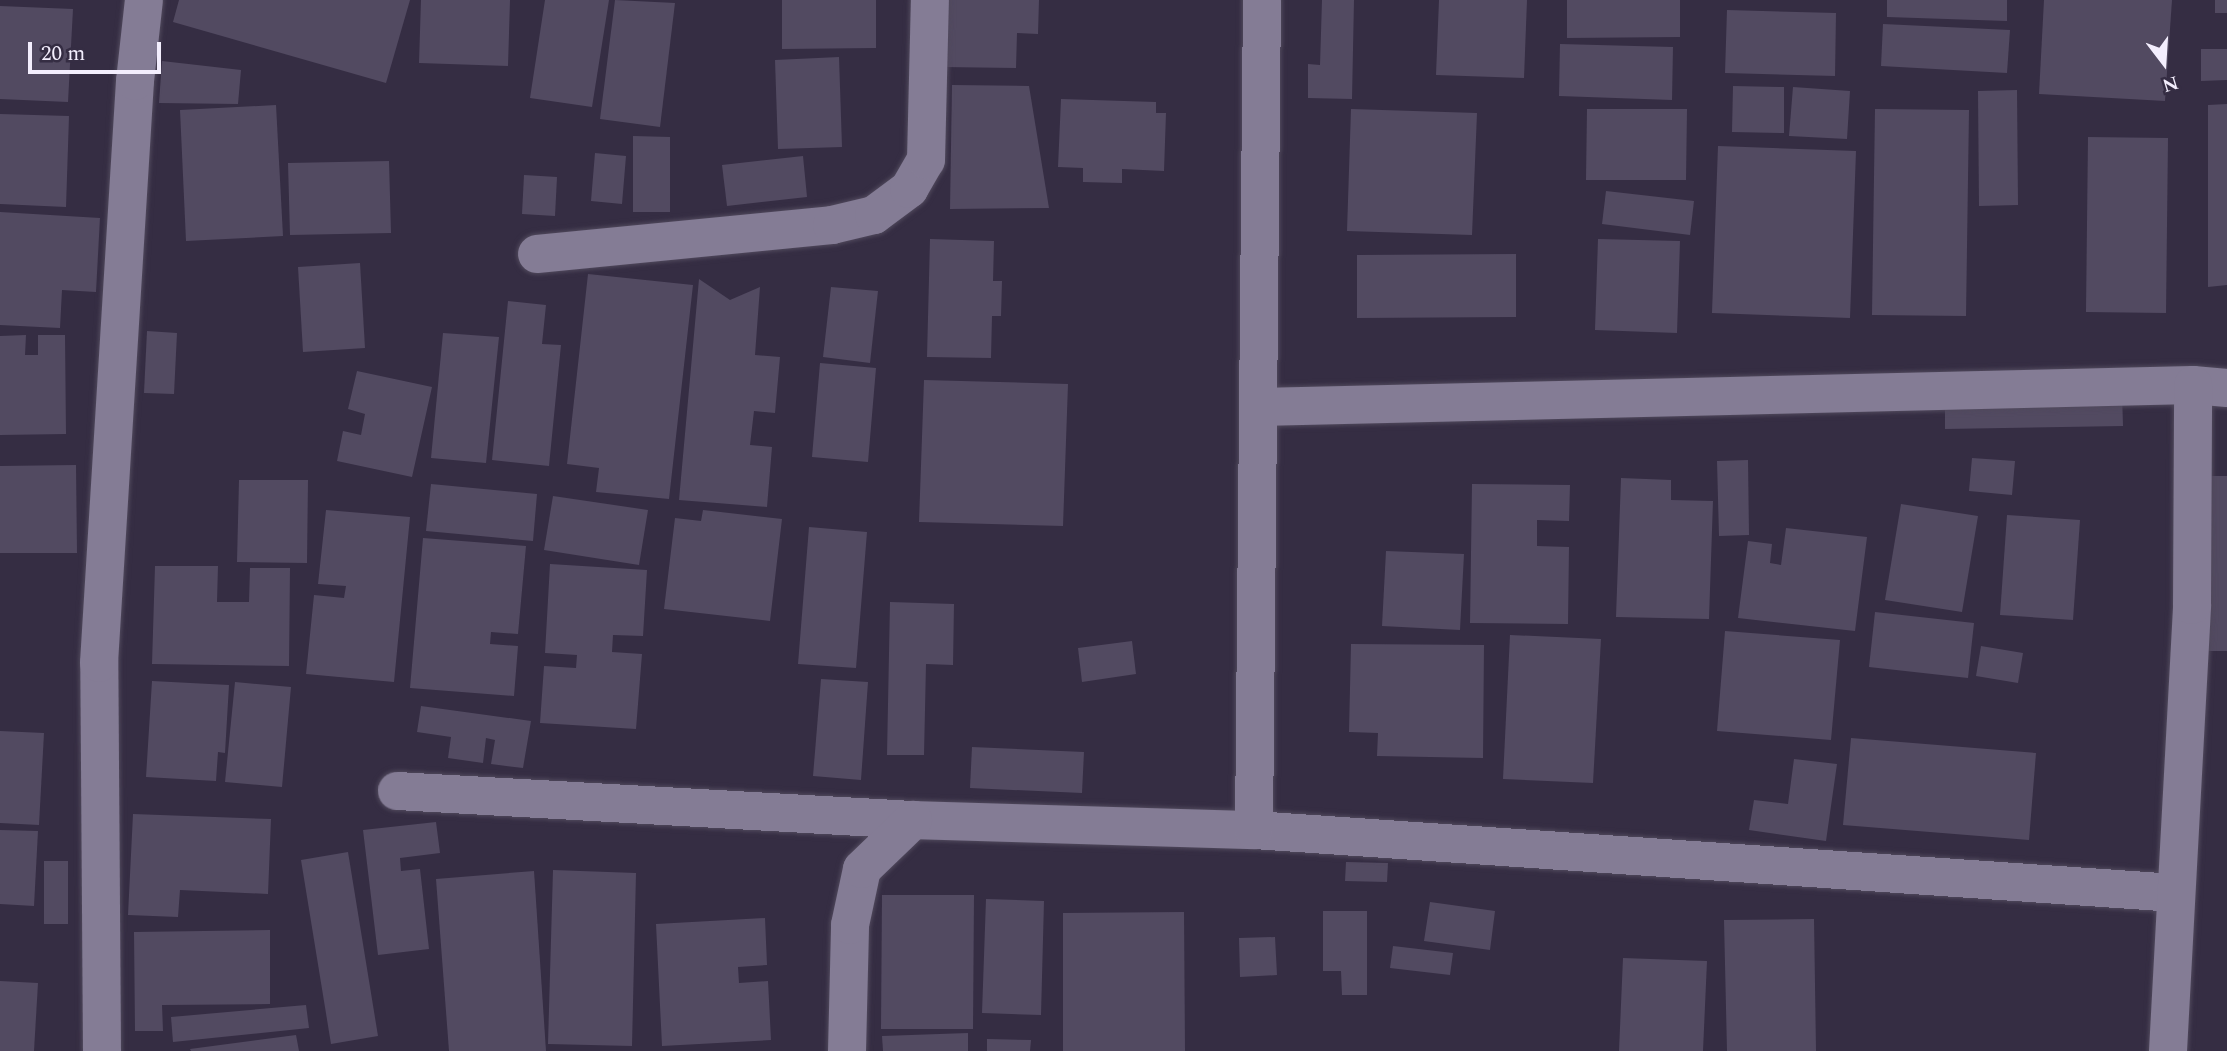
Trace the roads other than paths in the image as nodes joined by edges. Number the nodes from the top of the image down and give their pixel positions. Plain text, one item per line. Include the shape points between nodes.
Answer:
1 (144, 0) edge
2 (930, 0) edge
3 (1262, 0) edge
4 (537, 254) dead end
5 (2210, 386) edge
6 (1259, 407) junction
7 (397, 791) dead end
8 (913, 820) junction
9 (1254, 831) junction
10 (2176, 892) junction
11 (102, 1051) edge
12 (847, 1051) edge
13 (2168, 1051) edge

1 - 11 street via 99,663
2 - 4 street via 926,160 909,189 874,215 832,225
3 - 6 street
5 - 6 street
5 - 10 street
6 - 9 street
7 - 8 street
8 - 9 street
8 - 12 street via 862,869 850,925
9 - 10 street
10 - 13 street

